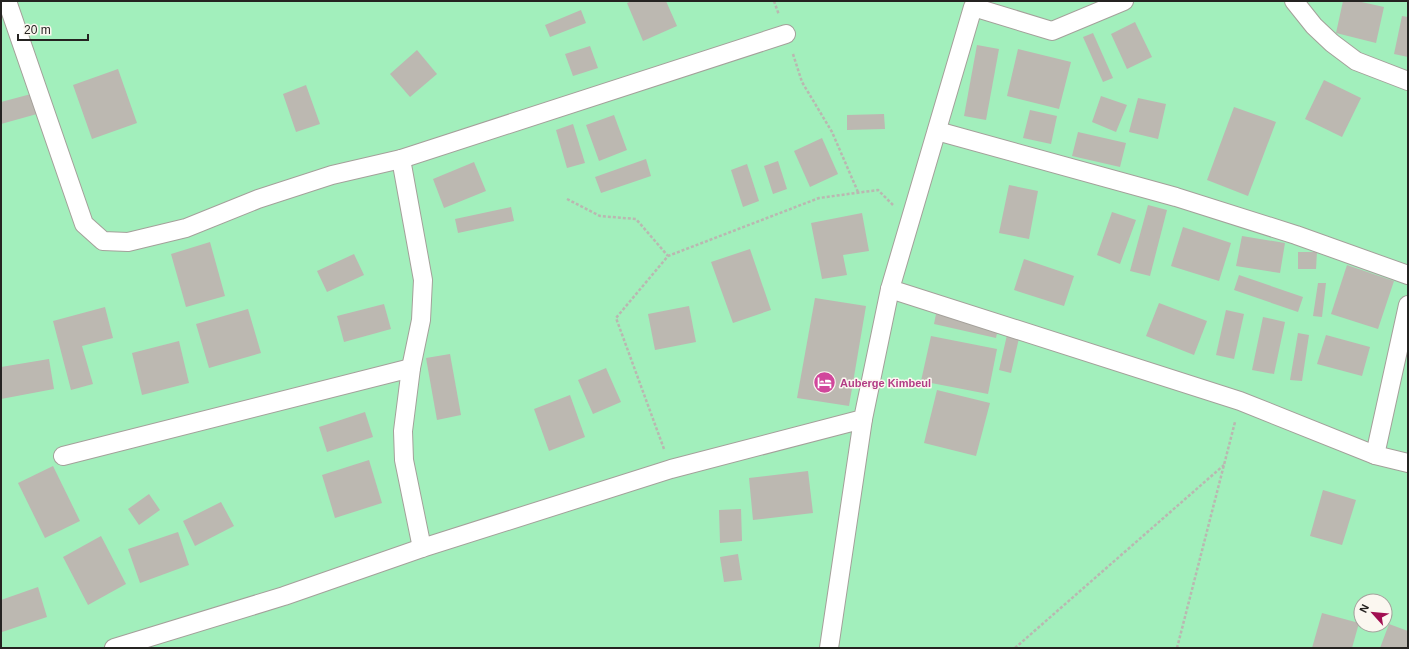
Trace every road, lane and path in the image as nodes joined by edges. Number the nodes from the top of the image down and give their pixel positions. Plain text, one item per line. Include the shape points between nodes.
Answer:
1 (7, 1) edge
2 (774, 1) edge
3 (1124, 1) edge
4 (1294, 1) edge
5 (974, 4) edge
6 (786, 34) junction
7 (1408, 81) edge
8 (937, 132) junction
9 (401, 159) junction
10 (858, 192) junction
11 (567, 199) dead end
12 (910, 221) junction
13 (668, 256) junction
14 (1408, 275) edge
15 (890, 289) junction
16 (1408, 305) edge
17 (411, 368) junction
18 (1240, 401) junction
19 (863, 419) junction
20 (1375, 455) junction
21 (63, 456) dead end
22 (1408, 463) edge
23 (1224, 465) junction
24 (671, 469) junction
25 (422, 548) junction
26 (114, 648) edge
27 (829, 648) edge
28 (1015, 648) edge
29 (1177, 648) edge

1 - 9 street via 84,224 103,241 128,242 186,228 258,199 332,174
2 - 6 path
3 - 5 street via 1052,31
4 - 7 street via 1314,26 1356,61
5 - 8 street
6 - 9 street
6 - 10 path via 802,82 832,132
8 - 12 street
8 - 14 street via 1176,197 1296,235
9 - 17 street via 423,280 421,320
10 - 12 path via 878,190
10 - 13 path via 820,198
11 - 13 path via 600,216 636,219
12 - 15 street
13 - 24 path via 616,318
15 - 18 street
15 - 19 street
16 - 20 street
17 - 21 street
17 - 25 street via 402,431 404,460
18 - 20 street
18 - 23 path
19 - 24 street
19 - 27 street
20 - 22 street
23 - 28 path
23 - 29 path
24 - 25 street
25 - 26 street via 284,596

